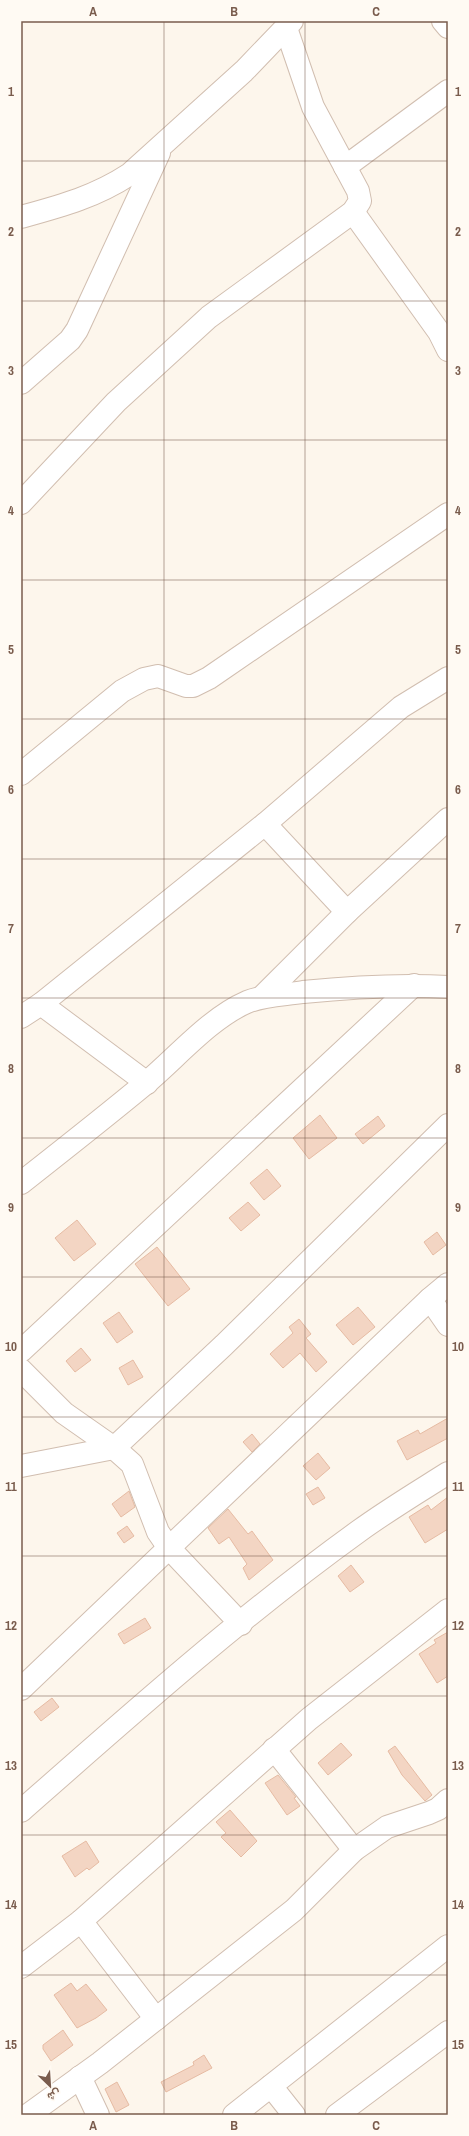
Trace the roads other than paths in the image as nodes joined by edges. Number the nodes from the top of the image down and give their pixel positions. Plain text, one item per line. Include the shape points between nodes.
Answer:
1 (443, 21) edge
2 (289, 24) edge
3 (448, 27) edge
4 (448, 91) edge
5 (163, 145) junction
6 (345, 167) junction
7 (353, 212) junction
8 (21, 217) edge
9 (445, 335) edge
10 (21, 383) edge
11 (21, 503) edge
12 (446, 521) edge
13 (448, 678) edge
14 (21, 774) edge
15 (448, 818) edge
16 (265, 824) junction
17 (347, 912) junction
18 (435, 983) edge
19 (262, 997) junction
20 (41, 1004) junction
21 (21, 1017) edge
22 (147, 1083) junction
23 (448, 1125) edge
24 (21, 1183) edge
25 (448, 1284) edge
26 (430, 1299) junction
27 (448, 1325) edge
28 (21, 1351) edge
29 (21, 1370) edge
30 (114, 1448) junction
31 (21, 1466) edge
32 (448, 1473) edge
33 (169, 1548) junction
34 (448, 1610) edge
35 (241, 1624) junction
36 (21, 1689) edge
37 (274, 1749) junction
38 (448, 1800) edge
39 (21, 1811) edge
40 (354, 1850) junction
41 (81, 1921) junction
42 (448, 1946) edge
43 (21, 1967) edge
44 (156, 2019) junction
45 (448, 2032) edge
46 (80, 2077) junction
47 (271, 2086) junction
48 (28, 2115) edge
49 (98, 2115) edge
50 (234, 2115) edge
51 (294, 2115) edge
52 (337, 2115) edge

1 - 3 street
2 - 5 street via 244,71
2 - 6 street via 313,107
4 - 6 street
5 - 8 street via 111,187 87,198
5 - 10 street via 77,330
6 - 7 street via 358,191 360,201
7 - 9 street
7 - 11 street via 209,317 116,402
12 - 14 street via 209,678 193,686 186,686 158,676 144,679 122,691
13 - 16 street via 401,707
15 - 17 street
16 - 17 street
16 - 20 street
17 - 19 street
18 - 19 street via 358,986
18 - 28 street
19 - 22 street via 230,1011
20 - 21 street
20 - 22 street
22 - 24 street
23 - 30 street via 224,1345
25 - 26 street
26 - 27 street
26 - 33 street
29 - 30 street via 64,1413
30 - 31 street
30 - 33 street via 132,1464 158,1532
32 - 35 street via 360,1530
33 - 35 street
33 - 36 street
34 - 37 street via 364,1674
35 - 39 street
37 - 40 street
37 - 41 street
38 - 40 street via 429,1813 387,1827
40 - 44 street via 294,1910
41 - 43 street
41 - 44 street
42 - 47 street
44 - 46 street
45 - 52 street
46 - 48 street
46 - 49 street
47 - 50 street
47 - 51 street

